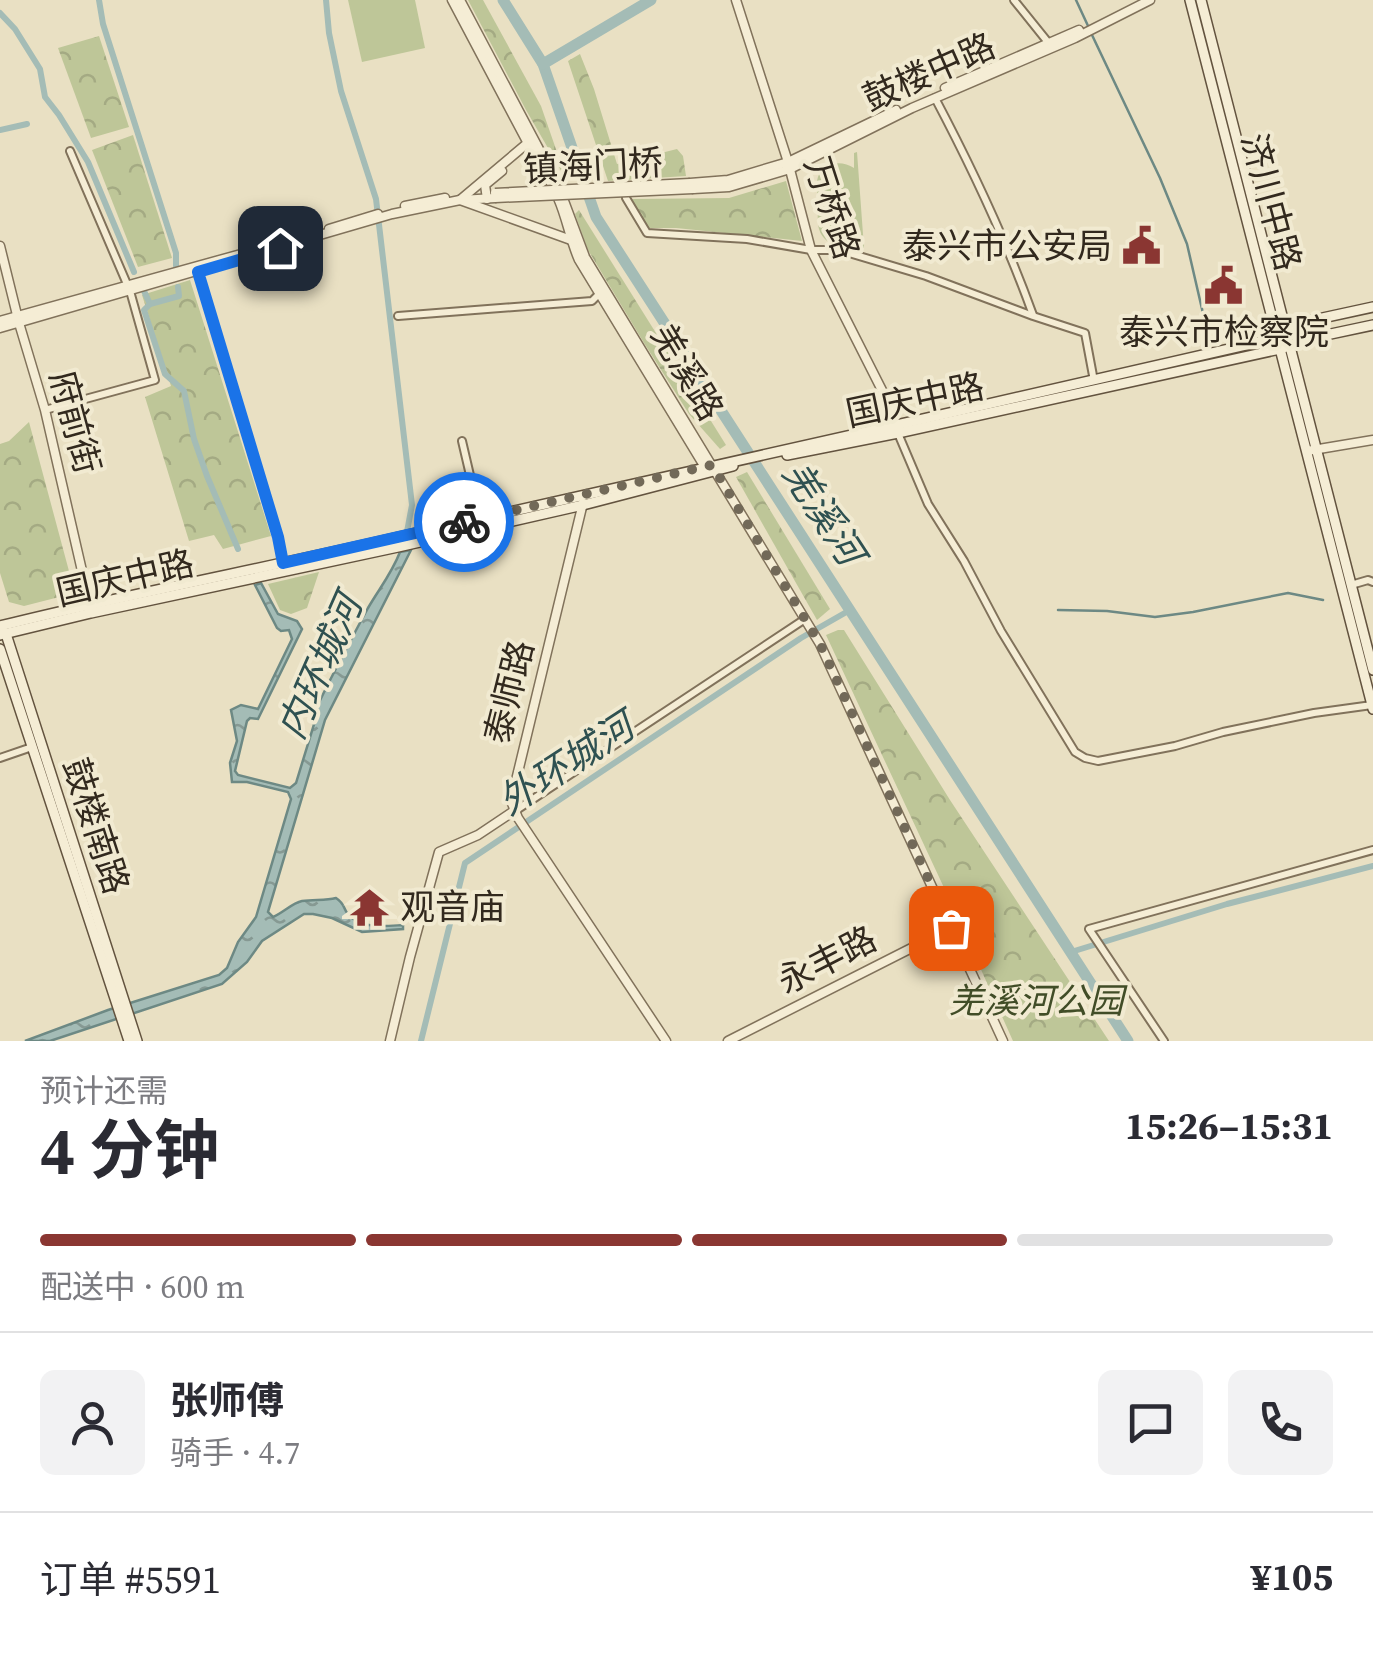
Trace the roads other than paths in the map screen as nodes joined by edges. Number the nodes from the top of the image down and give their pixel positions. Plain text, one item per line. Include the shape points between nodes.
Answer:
1 (456, 0) edge
2 (736, 0) edge
3 (1014, 0) edge
4 (1150, 0) edge
5 (1190, 0) edge
6 (1201, 0) edge
7 (1134, 4) edge
8 (1050, 45) junction
9 (935, 98) junction
10 (532, 143) junction
11 (70, 151) dead end
12 (789, 165) junction
13 (692, 186) joint
14 (491, 196) junction
15 (462, 198) junction
16 (626, 198) dead end
17 (379, 216) junction
18 (566, 223) junction
19 (573, 240) junction
20 (0, 246) edge
21 (812, 250) junction
22 (198, 272) junction
23 (129, 288) junction
24 (602, 291) junction
25 (1373, 307) edge
26 (398, 316) dead end
27 (1033, 316) junction
28 (18, 320) junction
29 (0, 325) edge
30 (1373, 325) edge
31 (1283, 336) junction
32 (1286, 347) junction
33 (1094, 381) junction
34 (45, 410) junction
35 (896, 429) junction
36 (1373, 440) edge
37 (462, 441) dead end
38 (1311, 450) junction
39 (710, 469) junction
40 (584, 499) junction
41 (480, 518) junction
42 (416, 538) junction
43 (399, 542) junction
44 (283, 563) junction
45 (1373, 582) edge
46 (1351, 585) junction
47 (90, 608) junction
48 (805, 619) junction
49 (2, 631) edge
50 (0, 649) edge
51 (1373, 670) edge
52 (1373, 706) edge
53 (36, 746) junction
54 (0, 758) edge
55 (516, 814) junction
56 (1373, 850) edge
57 (951, 928) junction
58 (126, 1021) junction
59 (129, 1041) edge
60 (137, 1041) edge
61 (390, 1041) edge
62 (666, 1041) edge
63 (728, 1041) edge
64 (1003, 1041) edge
65 (1164, 1041) edge

1 - 10 street, 羌溪路
2 - 12 street, 万桥路
3 - 8 street
4 - 7 street, 鼓楼中路
5 - 31 main road, 济川中路
6 - 31 main road, 济川中路
7 - 8 street, 鼓楼中路
8 - 9 street, 鼓楼中路
8 - 12 street via 918,100
9 - 12 street, 鼓楼中路
9 - 27 street via 975,173
10 - 14 street via 485,186
10 - 15 street
10 - 18 street, 羌溪路
10 - 19 street, 羌溪路 via 568,207
11 - 23 street
12 - 13 street, 鼓楼中路 via 728,187
12 - 21 street, 万桥路
13 - 14 street, 镇海门桥, bridge
14 - 15 street, 镇海门桥
14 - 18 street via 486,206 557,230
15 - 17 street, 镇海门桥 via 428,200
15 - 19 street
16 - 21 street via 647,233
17 - 22 street
17 - 23 street
18 - 19 street, 羌溪路
19 - 24 street, 羌溪路
20 - 28 street, 府前街
21 - 27 street via 839,250 899,267
21 - 35 street, 万桥路
22 - 23 street
22 - 44 street
23 - 28 street
23 - 34 street via 155,380
24 - 26 street via 592,301
24 - 39 street, 羌溪路
25 - 31 main road, 国庆中路 via 1304,322
27 - 33 street via 1086,333
28 - 29 street
28 - 34 street, 府前街
30 - 32 main road, 国庆中路
31 - 32 main road, 济川中路
31 - 33 main road, 国庆中路
32 - 35 main road, 国庆中路
32 - 38 main road, 济川中路
33 - 35 main road, 国庆中路
34 - 47 street, 府前街
35 - 39 main road, 国庆中路
35 - 52 street via 928,504 1050,712 1085,758 1098,761
36 - 38 street
37 - 41 street
38 - 46 main road, 济川中路
38 - 52 main road, 济川中路
39 - 40 main road, 国庆中路
39 - 48 street, 羌溪路
40 - 41 main road, 国庆中路
40 - 42 main road, 国庆中路
40 - 55 street, 泰师路 via 511,801
41 - 42 main road, 国庆中路
42 - 43 main road, 国庆中路
43 - 44 main road, 国庆中路
43 - 47 main road, 国庆中路
44 - 47 main road, 国庆中路
45 - 46 street
46 - 51 main road, 济川中路
47 - 49 main road, 国庆中路
48 - 55 street
48 - 57 street, 羌溪路
49 - 53 main road, 鼓楼南路
50 - 53 main road, 鼓楼南路
53 - 54 street
53 - 58 main road, 鼓楼南路
55 - 61 street via 439,852
55 - 62 street
56 - 65 street via 1090,929
57 - 63 street, 永丰路
57 - 64 street, 羌溪路
58 - 59 main road, 鼓楼南路
58 - 60 main road, 鼓楼南路

